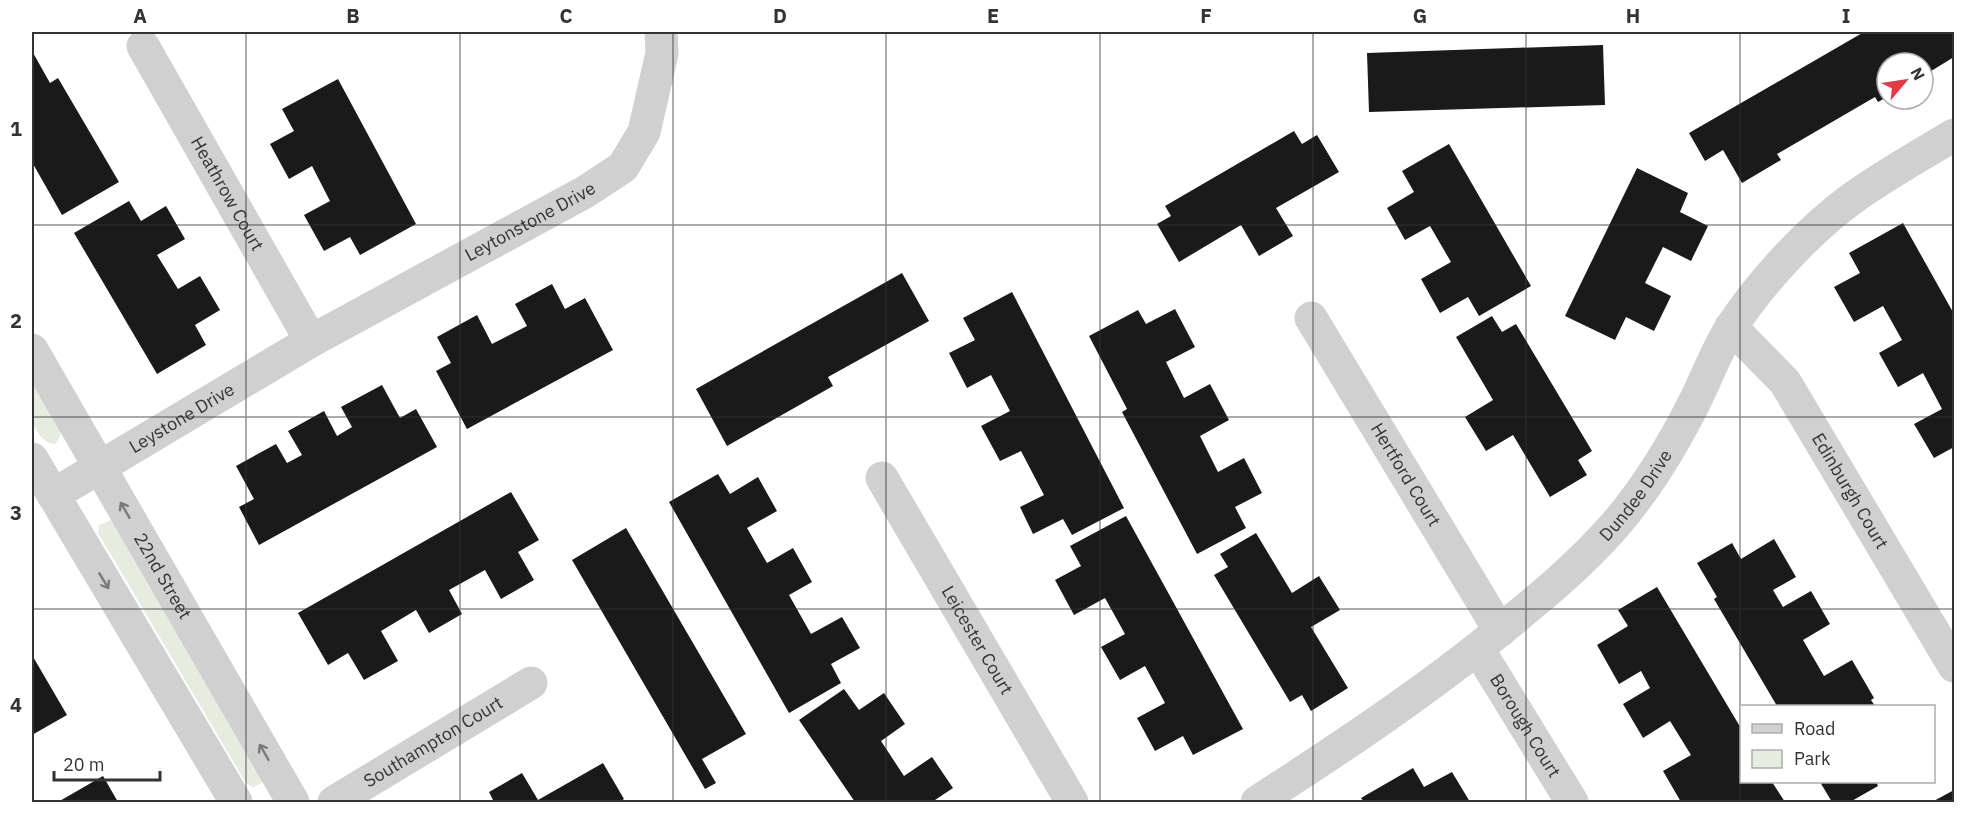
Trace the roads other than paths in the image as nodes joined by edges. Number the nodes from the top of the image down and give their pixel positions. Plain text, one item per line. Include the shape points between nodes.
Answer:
1 (661, 32) edge
2 (143, 46) dead end
3 (1954, 135) edge
4 (1311, 318) dead end
5 (1731, 327) junction
6 (311, 341) junction
7 (32, 350) edge
8 (32, 459) edge
9 (100, 467) junction
10 (882, 478) dead end
11 (53, 495) junction
12 (1489, 640) junction
13 (1954, 666) edge
14 (531, 683) dead end
15 (236, 802) edge
16 (293, 802) edge
17 (334, 802) edge
18 (1072, 802) edge
19 (1257, 802) edge
20 (1572, 802) edge

1 - 6 street, Leytonstone Drive via 662,53 644,132 623,167 585,192
2 - 6 street, Heathrow Court
3 - 5 street, Dundee Drive via 1848,201 1780,265
4 - 12 street, Hertford Court
5 - 12 street, Dundee Drive via 1665,457 1641,492 1579,565
5 - 13 street, Edinburgh Court via 1785,382
6 - 9 street, Leystone Drive
7 - 9 street, 22nd Street
8 - 11 street
9 - 11 street, Leystone Drive
16 -> 9 street, 22nd Street
10 - 18 street, Leicester Court
11 -> 15 street
12 - 19 street, Dundee Drive
12 - 20 street, Borough Court
14 - 17 street, Southampton Court

